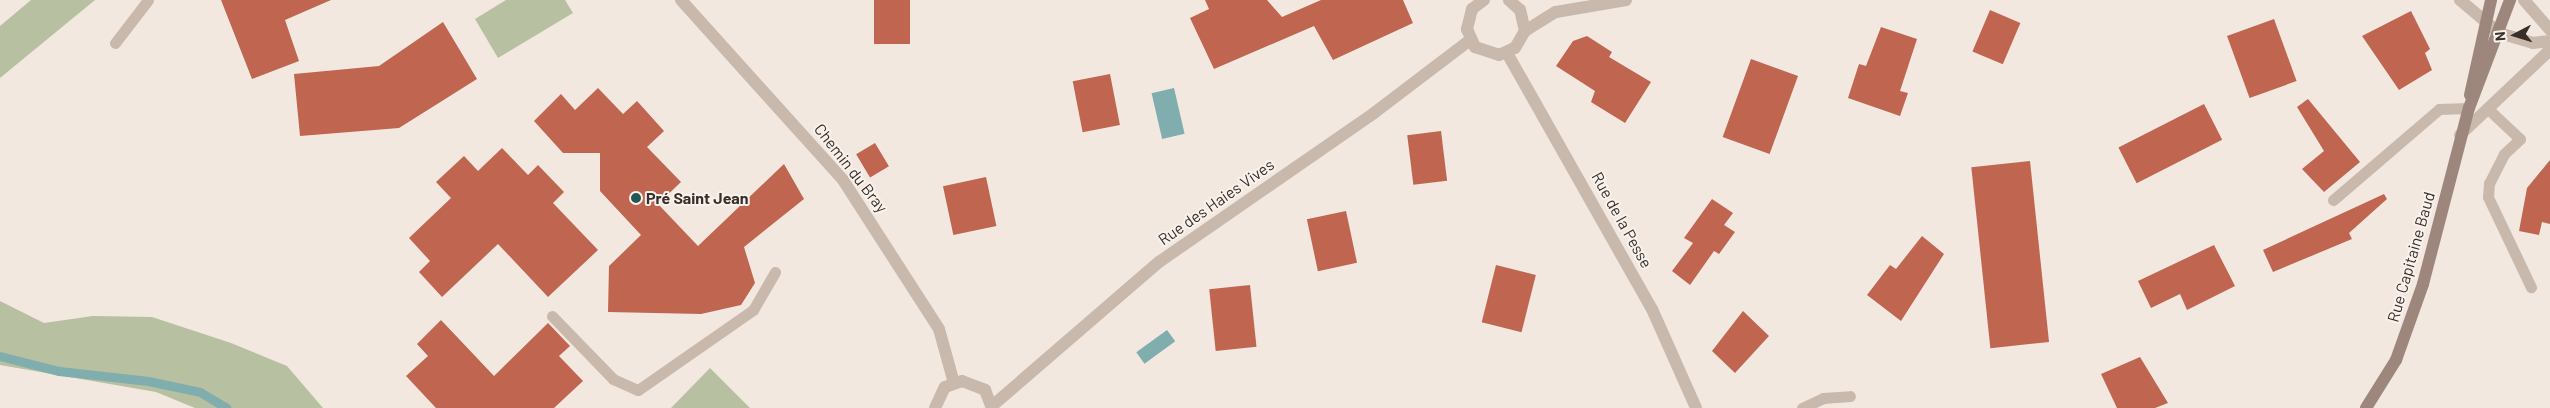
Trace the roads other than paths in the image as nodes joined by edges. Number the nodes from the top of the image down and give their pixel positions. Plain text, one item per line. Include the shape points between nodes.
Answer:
1 (148, 0) edge
2 (681, 0) edge
3 (1626, 0) edge
4 (2460, 0) edge
5 (2492, 0) edge
6 (2510, 0) edge
7 (2524, 0) edge
8 (1480, 1) edge
9 (1514, 1) edge
10 (2485, 24) junction
11 (2550, 30) edge
12 (1525, 31) junction
13 (2499, 33) junction
14 (1470, 40) junction
15 (2550, 41) edge
16 (115, 43) dead end
17 (2550, 50) edge
18 (1507, 53) junction
19 (2469, 108) junction
20 (2487, 108) junction
21 (2460, 135) junction
22 (2332, 200) dead end
23 (775, 272) dead end
24 (2531, 287) dead end
25 (552, 316) dead end
26 (954, 383) junction
27 (1850, 396) dead end
28 (992, 407) edge
29 (935, 408) edge
30 (1696, 408) edge
31 (1802, 408) edge
32 (2366, 408) edge

1 - 16 lane
2 - 26 street, Chemin du Bray via 843,180 892,249 939,329
3 - 12 street via 1556,12
4 - 10 street
5 - 10 main road, Rue Capitaine Baud
6 - 13 main road, Rue Capitaine Baud
7 - 11 street
8 - 14 street via 1467,19
9 - 12 street via 1520,10
10 - 13 street
10 - 19 main road, Rue Capitaine Baud
12 - 18 street
13 - 15 street via 2533,43
13 - 19 main road, Rue Capitaine Baud
14 - 18 street via 1482,52
14 - 28 street, Rue des Haies Vives via 1374,113 1159,262
17 - 20 street
18 - 30 street, Rue de la Pesse via 1647,300
19 - 21 main road, Rue Capitaine Baud
19 - 22 lane via 2440,109
20 - 21 street
20 - 24 lane via 2520,138 2504,154 2489,183 2488,197
21 - 32 main road, Rue Capitaine Baud via 2420,292 2396,360
23 - 25 lane via 753,310 638,390 613,379
26 - 28 street via 978,385
26 - 29 street via 939,394
27 - 31 lane via 1822,398

